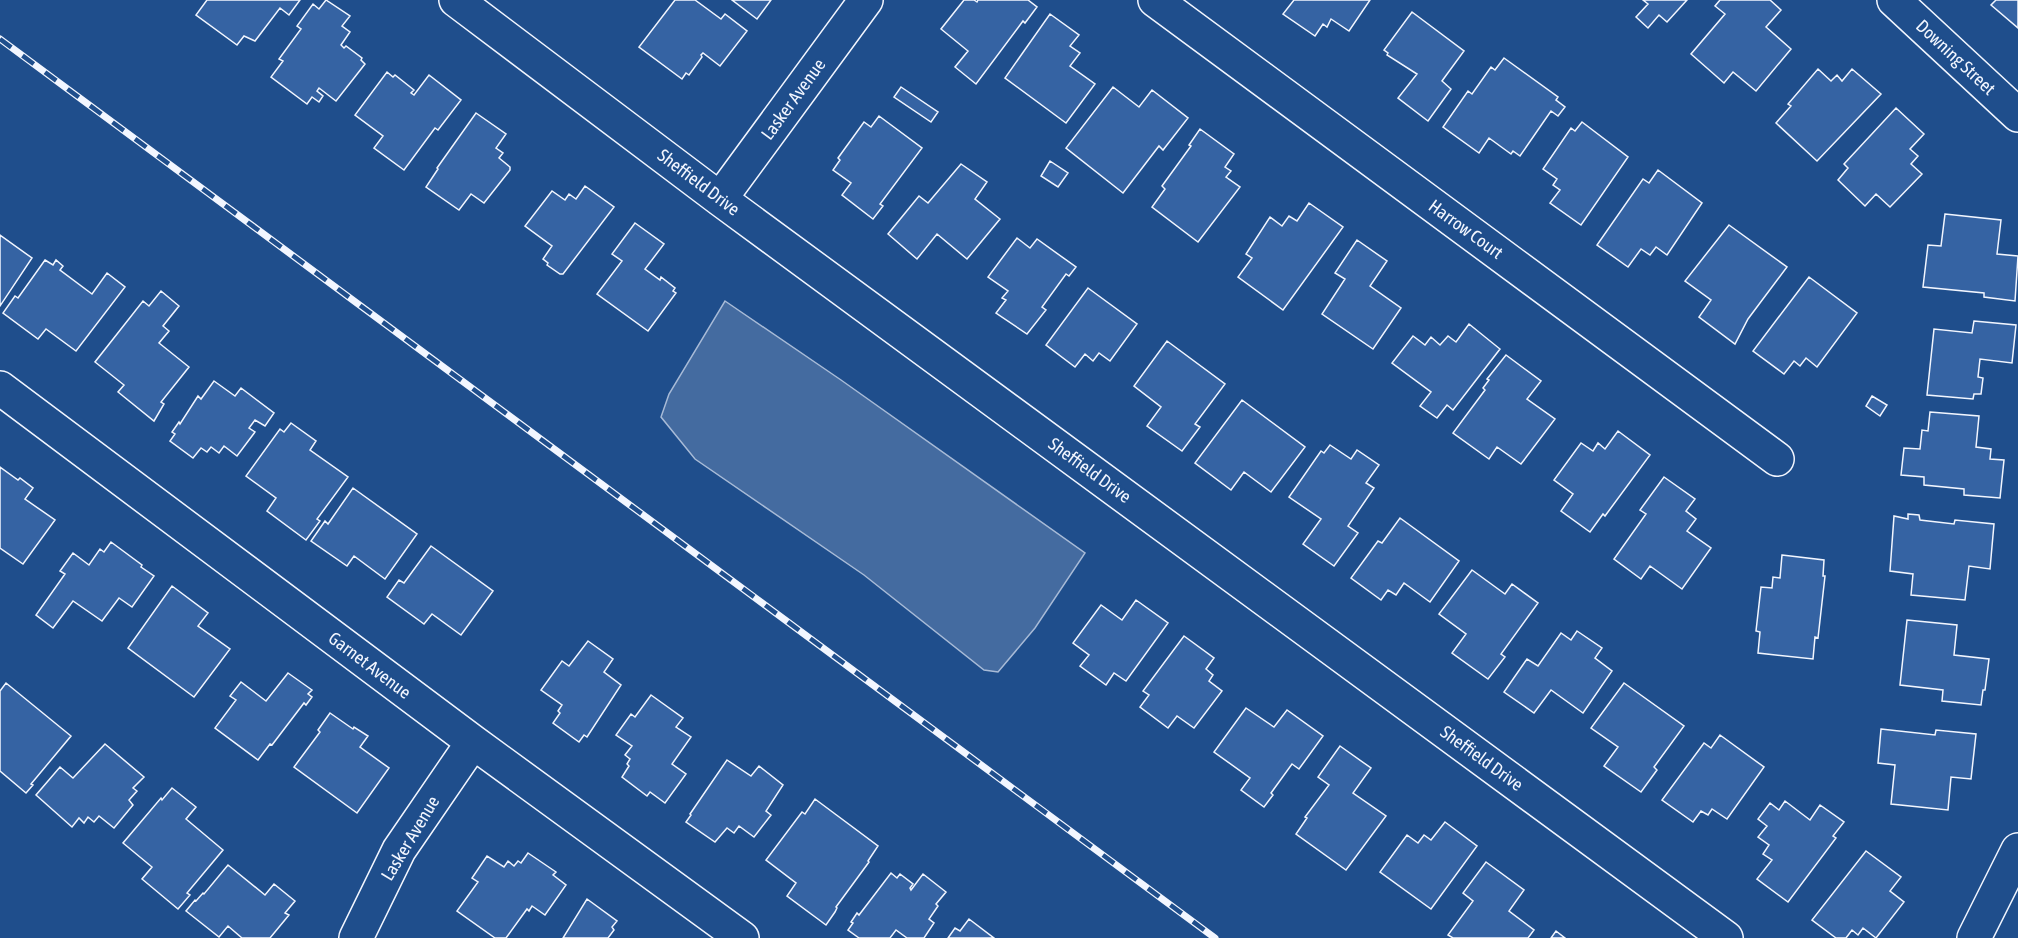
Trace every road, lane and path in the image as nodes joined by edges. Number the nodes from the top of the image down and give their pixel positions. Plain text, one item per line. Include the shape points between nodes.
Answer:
1 (456, 0) edge
2 (866, 0) edge
3 (1155, 0) edge
4 (1894, 0) edge
5 (2018, 115) edge
6 (720, 199) junction
7 (0, 388) edge
8 (1777, 459) dead end
9 (473, 742) junction
10 (2018, 850) edge
11 (356, 938) edge
12 (742, 938) edge
13 (1726, 938) edge
14 (1974, 938) edge

1 - 6 street, Sheffield Drive
2 - 6 street, Lasker Avenue
3 - 8 street, Harrow Court
4 - 5 street, Downing Street
6 - 13 street, Sheffield Drive
7 - 9 street, Garnet Avenue
9 - 11 street, Lasker Avenue via 399,850
9 - 12 street, Garnet Avenue
10 - 14 street

